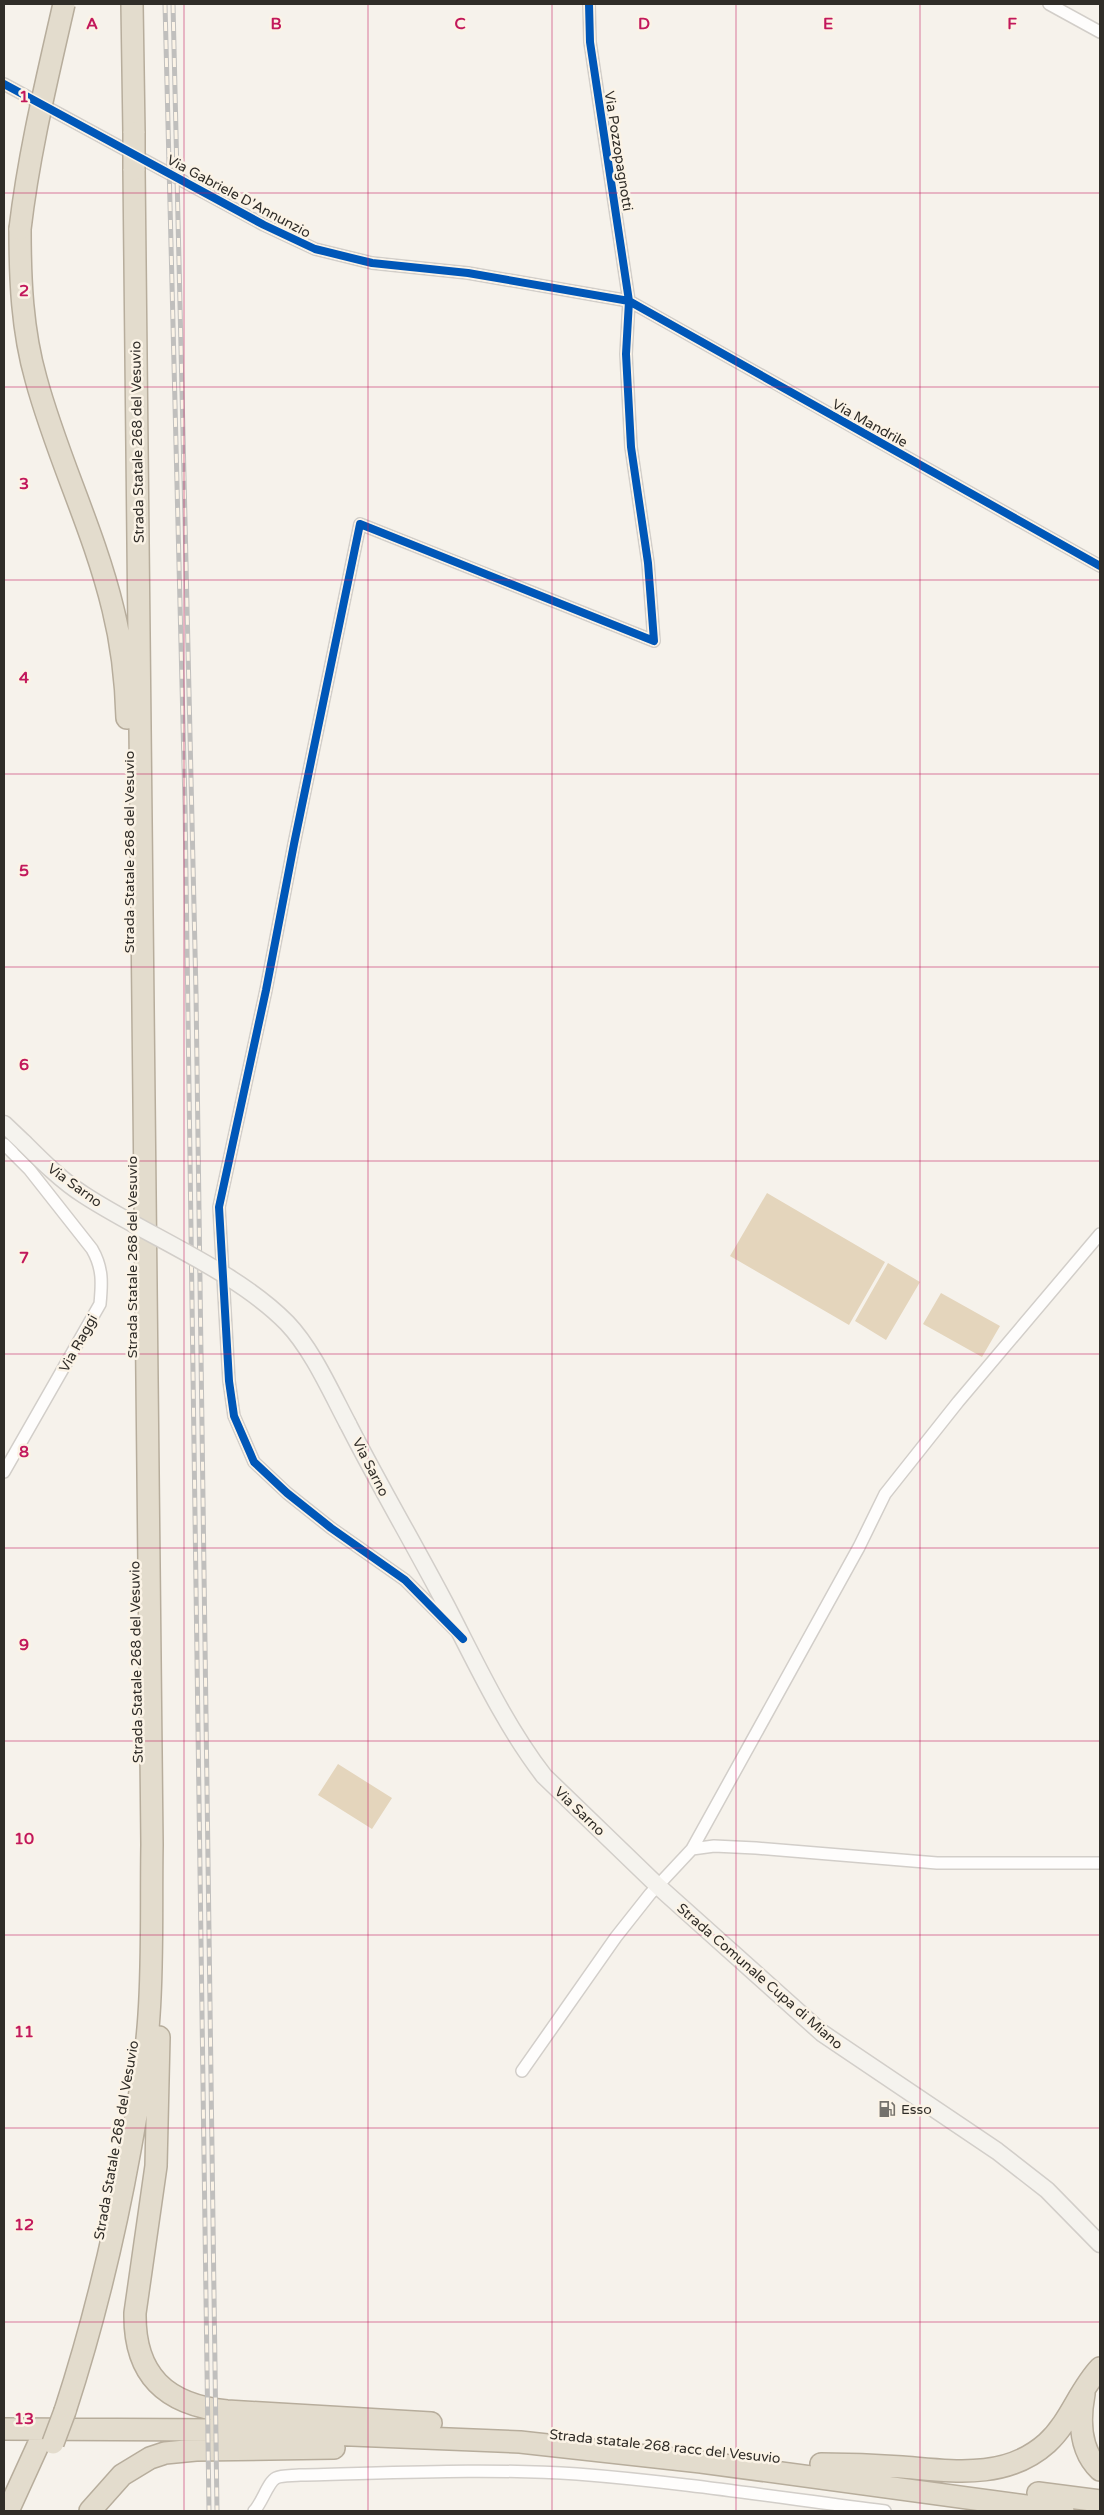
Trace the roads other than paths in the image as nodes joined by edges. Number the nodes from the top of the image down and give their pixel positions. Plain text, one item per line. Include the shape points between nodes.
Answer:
1 (64, 4) edge
2 (132, 4) edge
3 (589, 4) edge
4 (1049, 4) edge
5 (1100, 32) edge
6 (4, 84) edge
7 (629, 301) junction
8 (1100, 566) edge
9 (4, 1124) edge
10 (4, 1144) edge
11 (1100, 1234) edge
12 (4, 1472) edge
13 (463, 1639) junction
14 (152, 1845) junction
15 (692, 1849) junction
16 (1100, 1863) edge
17 (658, 1887) junction
18 (522, 2071) dead end
19 (1100, 2244) edge
20 (1100, 2368) edge
21 (1085, 2388) junction
22 (58, 2411) junction
23 (466, 2427) junction
24 (4, 2429) edge
25 (227, 2430) junction
26 (46, 2443) junction
27 (596, 2450) junction
28 (821, 2464) junction
29 (1100, 2470) edge
30 (1100, 2501) edge
31 (4, 2503) edge
32 (8, 2511) edge
33 (23, 2511) edge
34 (90, 2511) edge
35 (254, 2511) edge
36 (885, 2511) edge
37 (1062, 2511) edge

1 - 22 highway, Strada Statale 268 del Vesuvio, bridge via 26,179 20,229 20,274 28,345 48,418 114,610 125,677 138,1836 136,2014 126,2097 97,2250
2 - 14 highway, Strada Statale 268 del Vesuvio, bridge
3 - 7 street, Via Pozzopagnotti via 590,42
4 - 5 street
6 - 7 street, Via Gabriele D'Annunzio via 264,225 315,249 372,263 468,273
7 - 8 street, Via Mandrile
7 - 13 street, Via Pozzopagnotti via 626,354 632,447 648,562 654,641 360,524 219,1207 234,1416 254,1462 331,1528 405,1580
9 - 13 street, Via Sarno, bridge via 59,1177 84,1195 212,1268 254,1296 287,1324 319,1369
10 - 12 street, Via Raggi via 29,1169 92,1250 99,1262 103,1281 100,1304
11 - 15 street via 885,1494
13 - 17 street, Via Sarno via 487,1687 544,1776
14 - 22 highway, Strada Statale 268 del Vesuvio via 149,2015 139,2099 110,2252 87,2344
14 - 23 highway via 160,1916 158,2137 152,2206 135,2323 138,2351 145,2367 167,2392 196,2407
15 - 16 street via 714,1846 756,1848 938,1863
15 - 17 street
17 - 18 street via 616,1937
17 - 19 street, Strada Comunale Cupa di Miano via 822,2033 998,2151 1047,2190
20 - 21 highway
21 - 28 highway via 1048,2442 1030,2456 1008,2466 954,2472 867,2464
21 - 29 highway via 1080,2419 1082,2435 1087,2452
22 - 26 highway, Strada Statale 268 del Vesuvio, bridge
23 - 25 highway, Strada statale 268 racc del Vesuvio via 282,2426
23 - 28 highway, Strada statale 268 racc del Vesuvio via 647,2441
24 - 25 highway, Strada statale 268 racc del Vesuvio
25 - 27 highway, Strada statale 268 racc del Vesuvio via 449,2438
26 - 31 highway
26 - 32 highway, Strada Statale 268 del Vesuvio
26 - 33 highway, Strada Statale 268 del Vesuvio
27 - 34 highway via 458,2446 180,2450 136,2466 116,2481
27 - 37 highway, Strada statale 268 racc del Vesuvio
28 - 30 highway, Strada statale 268 racc del Vesuvio
35 - 36 street via 276,2478 459,2472 574,2474

